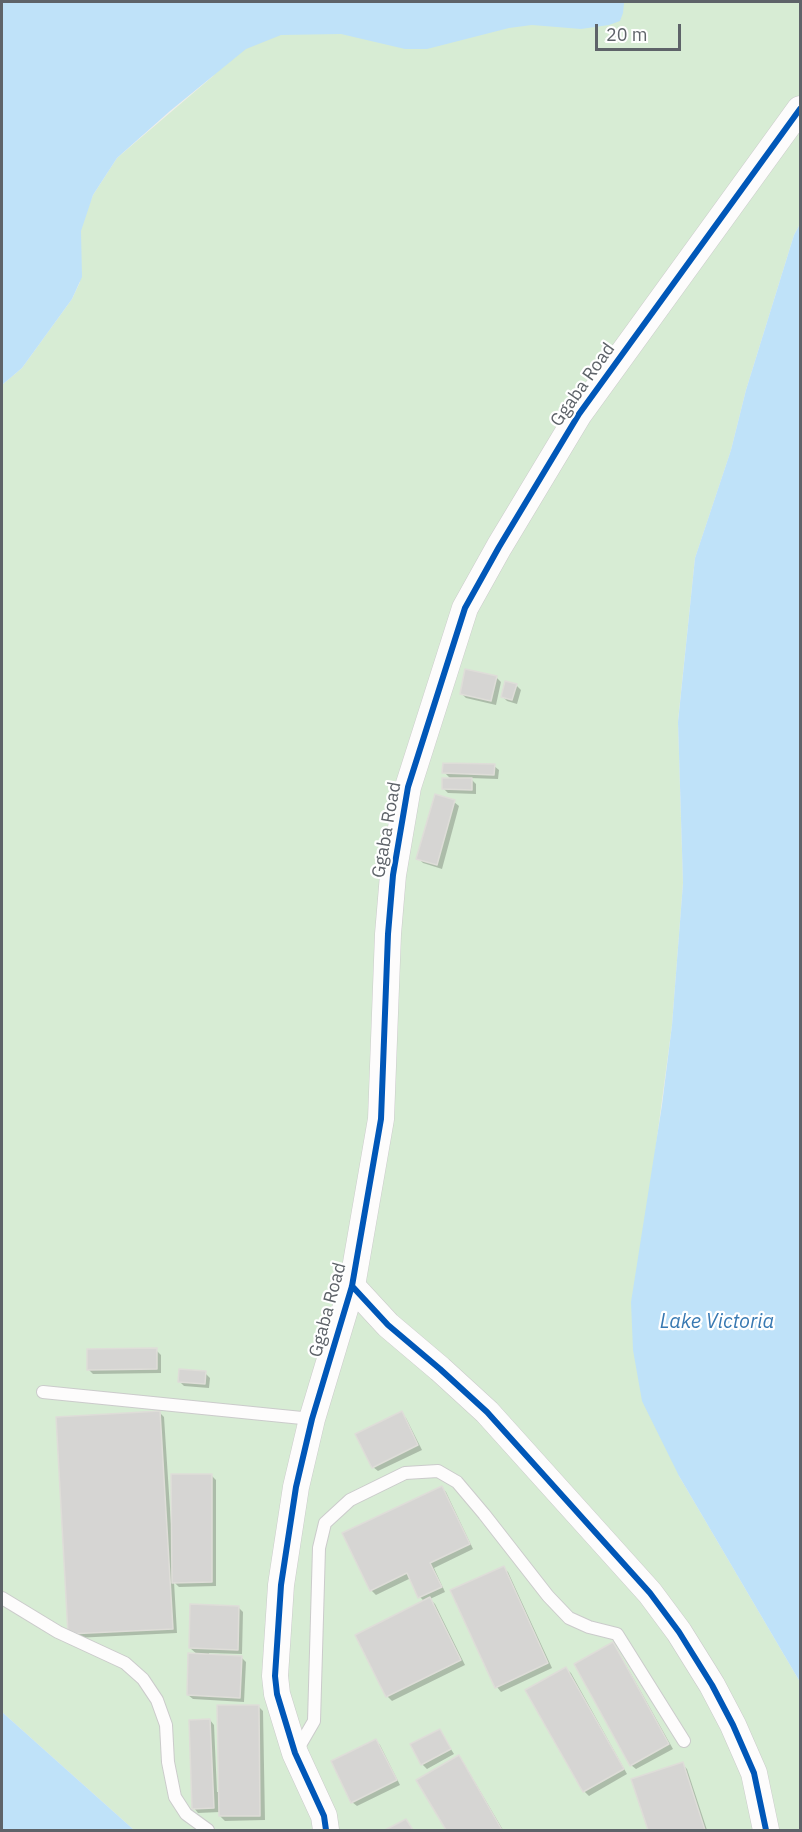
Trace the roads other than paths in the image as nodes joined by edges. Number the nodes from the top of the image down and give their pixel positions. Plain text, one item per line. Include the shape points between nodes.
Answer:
1 (801, 108) edge
2 (352, 1286) junction
3 (43, 1392) dead end
4 (312, 1419) junction
5 (2, 1598) edge
6 (684, 1741) dead end
7 (295, 1753) junction
8 (208, 1830) edge
9 (326, 1830) edge
10 (766, 1830) edge

1 - 2 street, Ggaba Road via 579,414 465,608 408,787 393,875 381,1119
2 - 4 street, Ggaba Road
2 - 10 street via 388,1325 487,1412 650,1593 679,1632 733,1725 754,1773
3 - 4 lane
4 - 7 street, Ggaba Road via 296,1487 281,1585 275,1676 276,1694
5 - 8 lane via 58,1632 125,1663 143,1679 166,1725 175,1797 186,1814
6 - 7 lane via 617,1634 569,1618 457,1482 438,1471 405,1473 350,1500 325,1522 319,1548 314,1720
7 - 9 street, Ggaba Road via 324,1816

